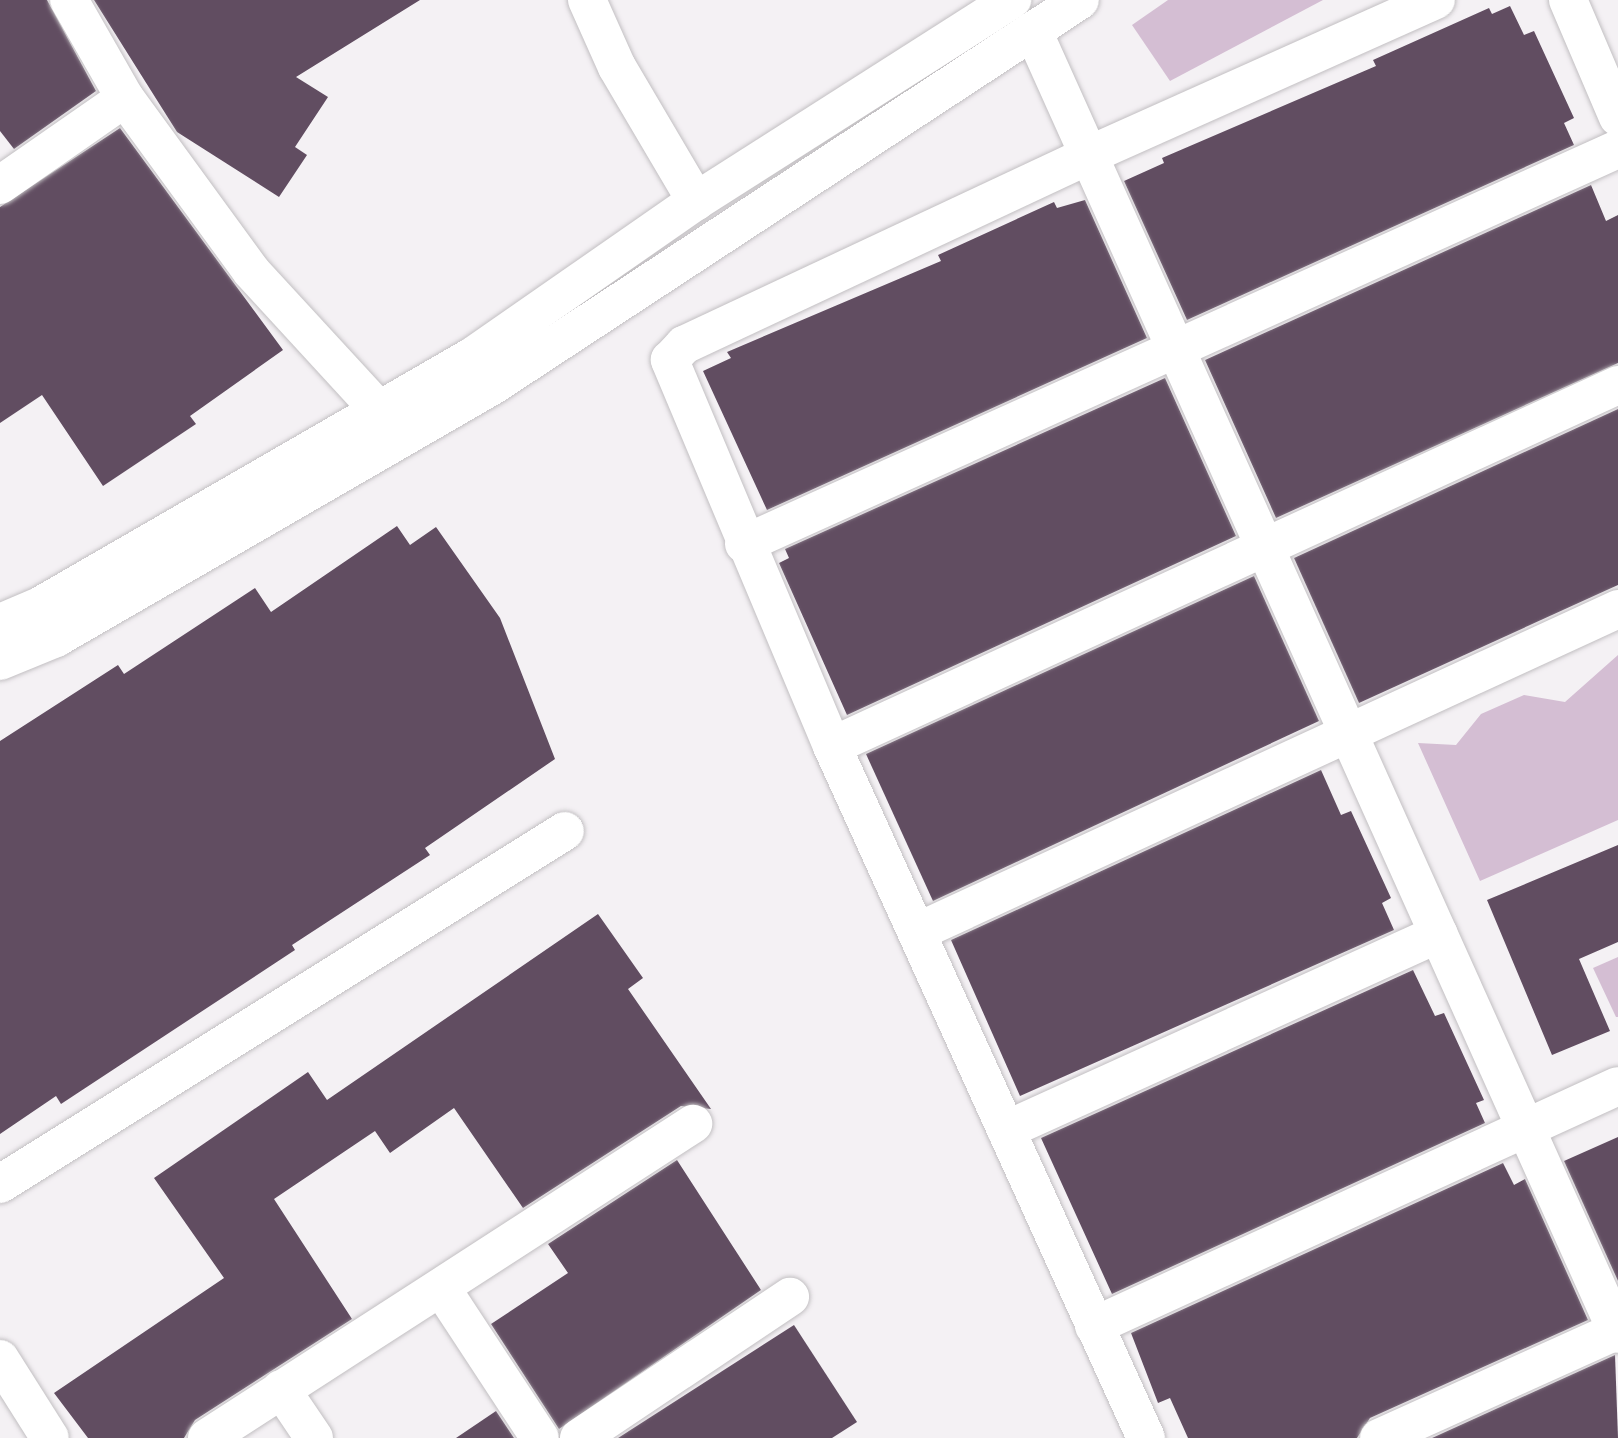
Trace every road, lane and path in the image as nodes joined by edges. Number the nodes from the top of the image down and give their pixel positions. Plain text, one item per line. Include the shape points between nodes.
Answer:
1 (69, 0) edge
2 (587, 0) edge
3 (1012, 0) edge
4 (1080, 0) edge
5 (1436, 0) edge
6 (1568, 0) edge
7 (1033, 31) junction
8 (125, 98) junction
9 (1615, 99) edge
10 (1618, 149) edge
11 (1089, 155) junction
12 (0, 185) edge
13 (696, 201) junction
14 (1175, 346) junction
15 (1618, 385) edge
16 (379, 410) junction
17 (744, 544) junction
18 (1267, 547) junction
19 (1618, 609) edge
20 (0, 623) edge
21 (0, 661) edge
22 (1352, 733) junction
23 (832, 746) junction
24 (565, 831) dead end
25 (917, 932) junction
26 (1438, 934) junction
27 (1618, 1086) edge
28 (693, 1124) dead end
29 (1525, 1128) junction
30 (1006, 1130) junction
31 (0, 1184) edge
32 (442, 1289) junction
33 (790, 1297) dead end
34 (1094, 1326) junction
35 (1618, 1332) edge
36 (0, 1359) edge
37 (281, 1389) junction
38 (50, 1438) edge
39 (207, 1438) edge
40 (314, 1438) edge
41 (540, 1438) edge
42 (579, 1438) edge
43 (1146, 1438) edge
44 (1379, 1438) edge

1 - 8 street
2 - 13 street via 617,67
3 - 13 street
4 - 7 street
5 - 11 street
6 - 9 street
7 - 11 street
7 - 21 street via 492,386 56,638
8 - 12 street
8 - 16 street via 251,271
10 - 14 street
11 - 14 street
11 - 17 street via 684,345 670,360
13 - 16 street via 472,356
14 - 17 street
14 - 18 street
15 - 18 street
16 - 20 street
17 - 23 street
18 - 22 street
18 - 23 street
19 - 22 street
22 - 25 street
22 - 26 street
23 - 25 street
24 - 31 street
25 - 30 street
26 - 29 street
26 - 30 street
27 - 29 street
28 - 32 street
29 - 34 street
29 - 35 street
30 - 34 street
32 - 37 street
32 - 41 street
33 - 42 street
34 - 43 street
35 - 44 street
36 - 38 street
37 - 39 street
37 - 40 street

